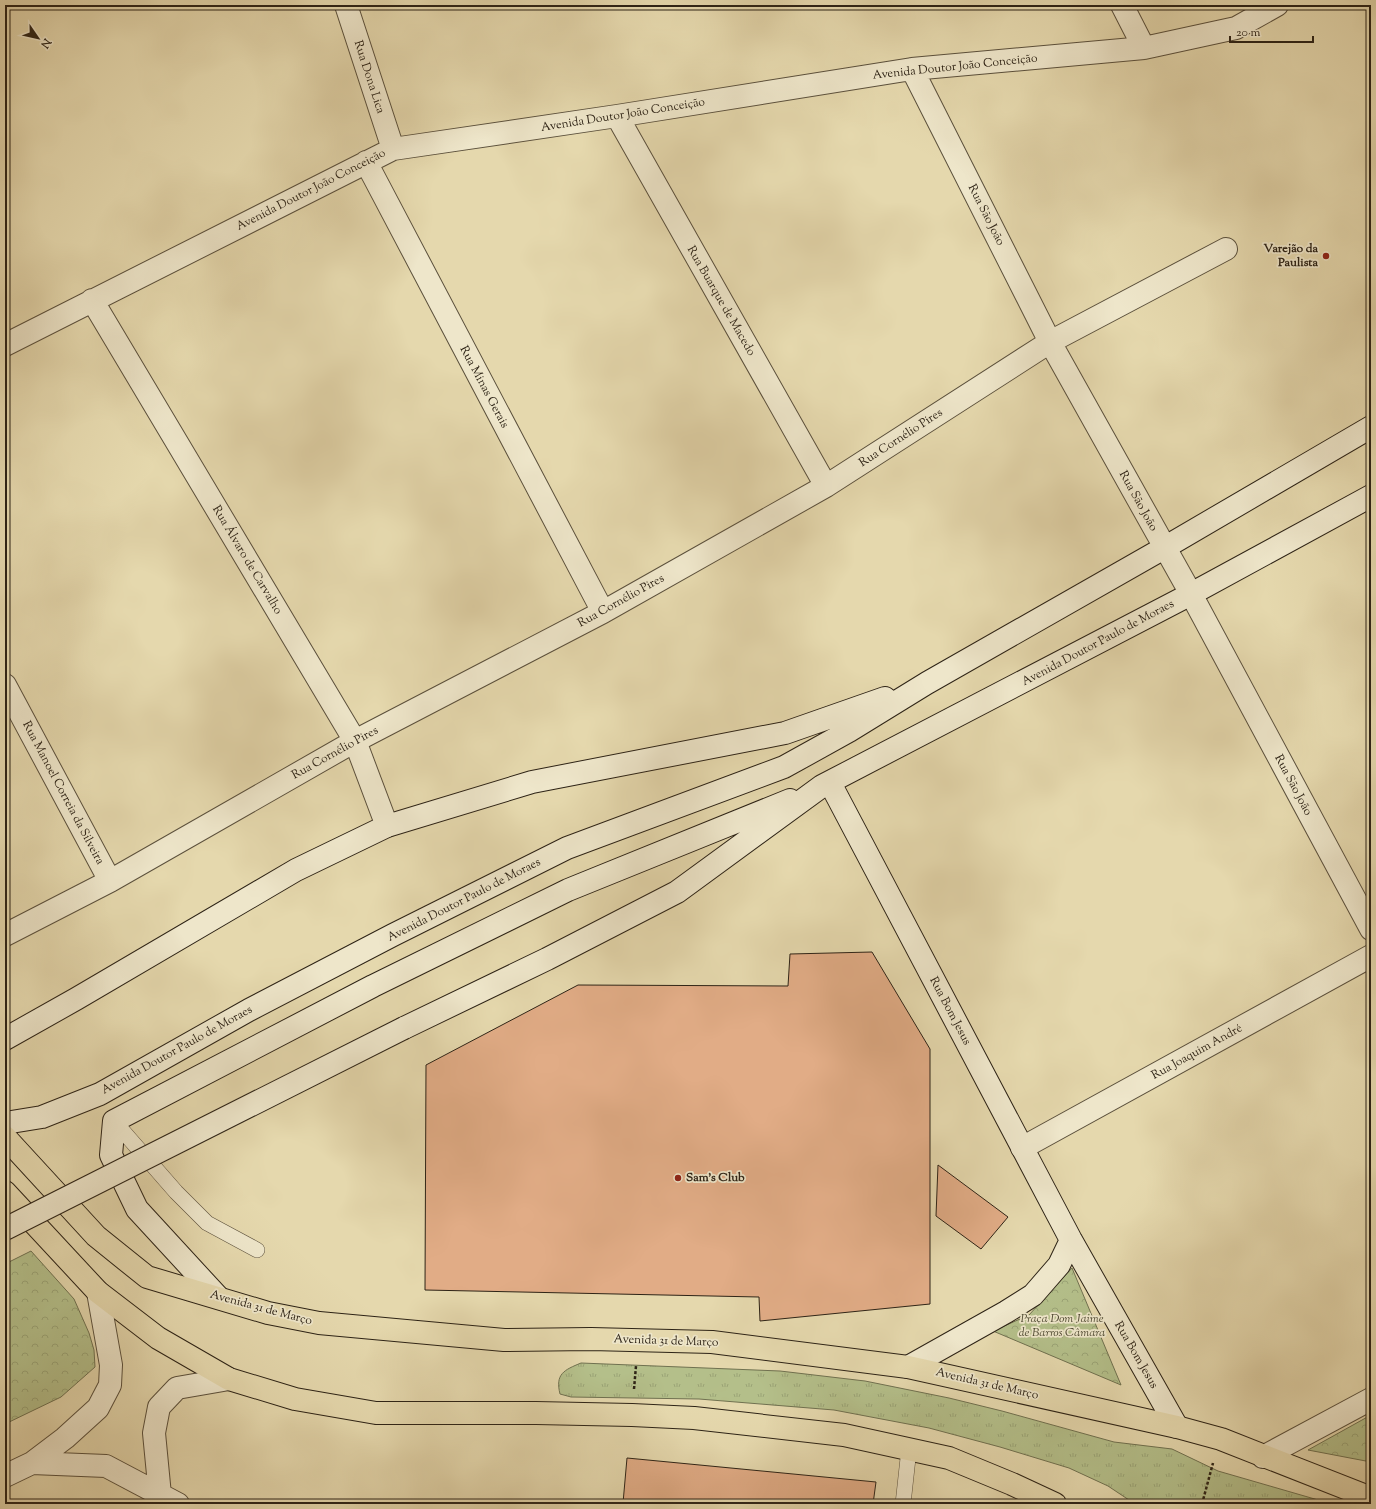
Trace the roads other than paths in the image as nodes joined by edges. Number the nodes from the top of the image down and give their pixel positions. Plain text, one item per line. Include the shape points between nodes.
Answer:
1 (346, 5) edge
2 (1122, 5) edge
3 (1277, 5) edge
4 (1144, 48) junction
5 (912, 69) junction
6 (617, 116) junction
7 (393, 149) junction
8 (366, 162) junction
9 (1226, 249) dead end
10 (92, 300) junction
11 (1050, 342) junction
12 (5, 345) edge
13 (1371, 427) edge
14 (826, 486) junction
15 (1371, 496) edge
16 (1164, 548) junction
17 (1190, 594) junction
18 (603, 612) junction
19 (927, 683) junction
20 (5, 684) edge
21 (355, 741) junction
22 (826, 784) junction
23 (387, 826) junction
24 (110, 881) junction
25 (1371, 929) edge
26 (5, 935) edge
27 (1371, 956) edge
28 (5, 1039) edge
29 (114, 1121) junction
30 (5, 1123) edge
31 (5, 1137) edge
32 (1022, 1148) junction
33 (5, 1192) edge
34 (5, 1229) edge
35 (1071, 1240) junction
36 (257, 1250) dead end
37 (98, 1292) junction
38 (218, 1297) junction
39 (908, 1367) junction
40 (229, 1379) junction
41 (1371, 1399) edge
42 (1177, 1427) junction
43 (909, 1449) junction
44 (1263, 1457) junction
45 (32, 1463) junction
46 (5, 1476) edge
47 (1371, 1498) edge
48 (169, 1499) edge
49 (903, 1504) edge
50 (1055, 1504) edge

1 - 7 street, Rua Dona Lica
2 - 4 street
3 - 4 street, Avenida Doutor João Conceição via 1236,28
4 - 5 street, Avenida Doutor João Conceição
5 - 6 street, Avenida Doutor João Conceição
5 - 11 street, Rua São João
6 - 7 street, Avenida Doutor João Conceição
6 - 14 street, Rua Buarque de Macedo
7 - 8 street, Avenida Doutor João Conceição
8 - 10 street, Avenida Doutor João Conceição
8 - 18 street, Rua Minas Gerais
9 - 11 street, Rua Cornélio Pires
10 - 12 street, Avenida Doutor João Conceição
10 - 21 street, Rua Álvaro de Carvalho
11 - 14 street, Rua Cornélio Pires
11 - 16 street, Rua São João
13 - 16 street, Avenida Doutor Paulo de Moraes
14 - 18 street, Rua Cornélio Pires
15 - 17 street, Avenida Doutor Paulo de Moraes
16 - 17 street, Rua São João
16 - 19 street, Avenida Doutor Paulo de Moraes
17 - 22 street, Avenida Doutor Paulo de Moraes
17 - 25 street, Rua São João
18 - 21 street, Rua Cornélio Pires
19 - 23 street, Avenida Doutor Paulo de Moraes via 785,733 532,782
19 - 30 street, Avenida Doutor Paulo de Moraes via 784,767 567,848 249,1010 100,1094 42,1117
20 - 24 street, Rua Manoel Correia da Silveira
21 - 23 street, Rua Álvaro de Carvalho
21 - 24 street, Rua Cornélio Pires
22 - 29 street, Avenida Doutor Paulo de Moraes via 568,890 373,986
22 - 32 street, Rua Bom Jesus
22 - 34 street, Avenida Doutor Paulo de Moraes, bridge via 677,892
23 - 28 street, Avenida Doutor Paulo de Moraes via 296,870
24 - 26 street, Rua Cornélio Pires
27 - 32 street, Rua Joaquim André
29 - 36 lane via 176,1192 207,1223
29 - 38 street via 111,1155 137,1209
31 - 38 main road, Avenida 31 de Março via 96,1236 147,1277
32 - 35 street, Rua Bom Jesus
33 - 37 main road
35 - 39 street via 1059,1265 1033,1296
35 - 42 street, Rua Bom Jesus
37 - 40 main road via 158,1338
37 - 45 street via 111,1365 110,1385 98,1408
38 - 39 main road, Avenida 31 de Março via 268,1313 318,1323 504,1340 712,1342
39 - 42 main road, Avenida 31 de Março
40 - 43 main road via 295,1399 376,1413 536,1413 694,1418 844,1435
40 - 48 street via 177,1388 159,1407 154,1433
41 - 44 street
42 - 44 main road, Avenida 31 de Março via 1221,1439
43 - 49 lane
43 - 50 main road via 949,1458
44 - 47 main road, Avenida 31 de Março
45 - 46 street
45 - 48 street via 106,1466

